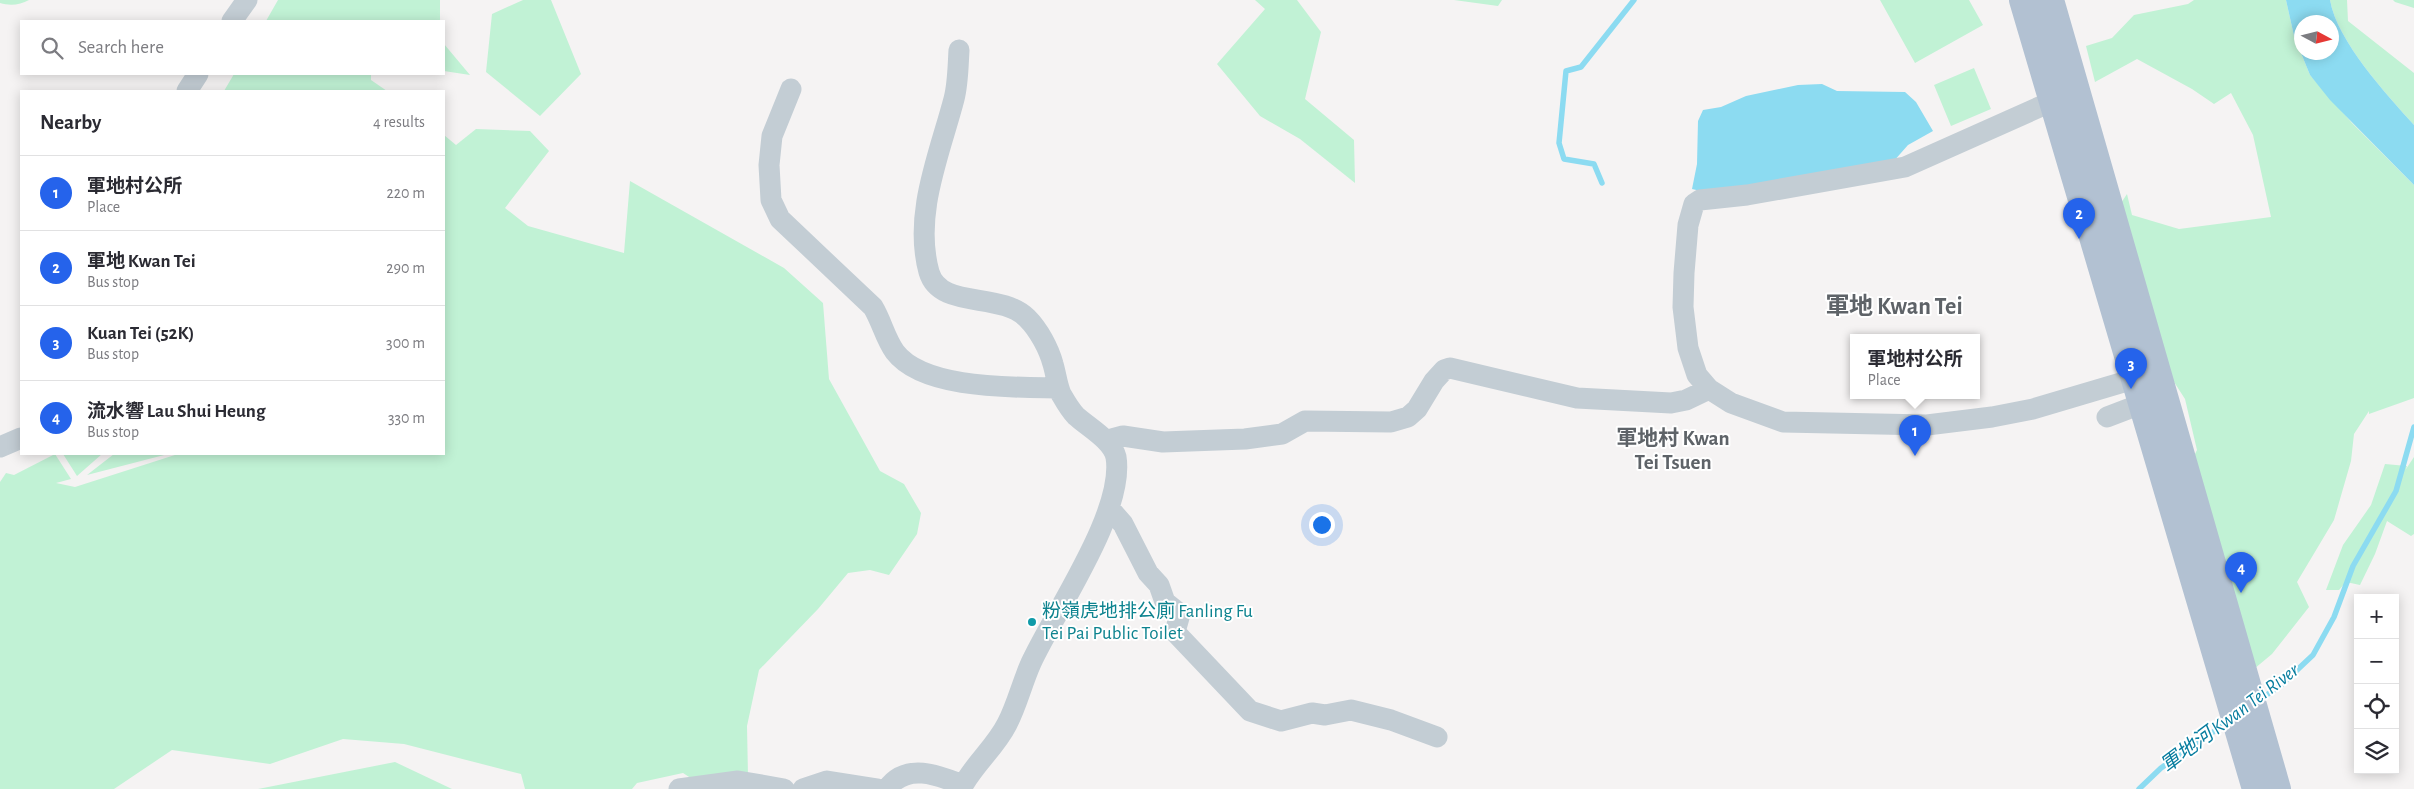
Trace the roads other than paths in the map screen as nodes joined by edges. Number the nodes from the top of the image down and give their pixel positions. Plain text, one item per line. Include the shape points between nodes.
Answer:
1 (247, 0) edge
2 (2023, 0) edge
3 (2050, 0) edge
4 (233, 20) edge
5 (959, 50) dead end
6 (197, 75) edge
7 (791, 89) dead end
8 (187, 90) edge
9 (2053, 101) junction
10 (1059, 388) junction
11 (1709, 389) junction
12 (2138, 391) junction
13 (2107, 417) dead end
14 (20, 438) edge
15 (1109, 444) junction
16 (0, 447) edge
17 (1110, 509) junction
18 (2232, 672) junction
19 (2249, 729) junction
20 (1437, 737) dead end
21 (962, 787) edge
22 (679, 789) edge
23 (784, 789) edge
24 (804, 789) edge
25 (878, 789) edge
26 (887, 789) edge
27 (2256, 789) edge
28 (2277, 789) edge

1 - 4 street
2 - 9 main road
3 - 18 main road
5 - 10 street via 955,97 940,143 927,204 924,238 928,271 932,281 954,296 1007,305 1027,318 1044,342
6 - 8 street
7 - 10 street via 772,136 769,165 771,200 780,219 873,307 896,353 910,365 954,382 995,387
9 - 11 street via 1906,167 1700,200 1694,204 1688,224 1683,307 1692,364
9 - 12 main road
10 - 15 street via 1074,414
11 - 12 street via 1731,404 1783,422 1927,425
11 - 15 street via 1672,403 1577,398 1450,368 1434,381 1417,410 1408,418 1391,422 1305,421 1282,434 1245,439 1163,442 1122,436 1112,439
12 - 13 street
12 - 18 main road
14 - 16 street
15 - 17 street via 1116,455
17 - 20 street via 1124,524 1148,573 1159,585 1165,602 1180,614 1175,632 1250,711 1281,721 1312,713 1325,715 1351,710
17 - 21 street via 1031,664 1008,723
18 - 19 main road
19 - 27 main road
19 - 28 main road
21 - 26 street via 938,775 913,773 896,780
22 - 23 street via 738,781
24 - 25 street via 827,781

